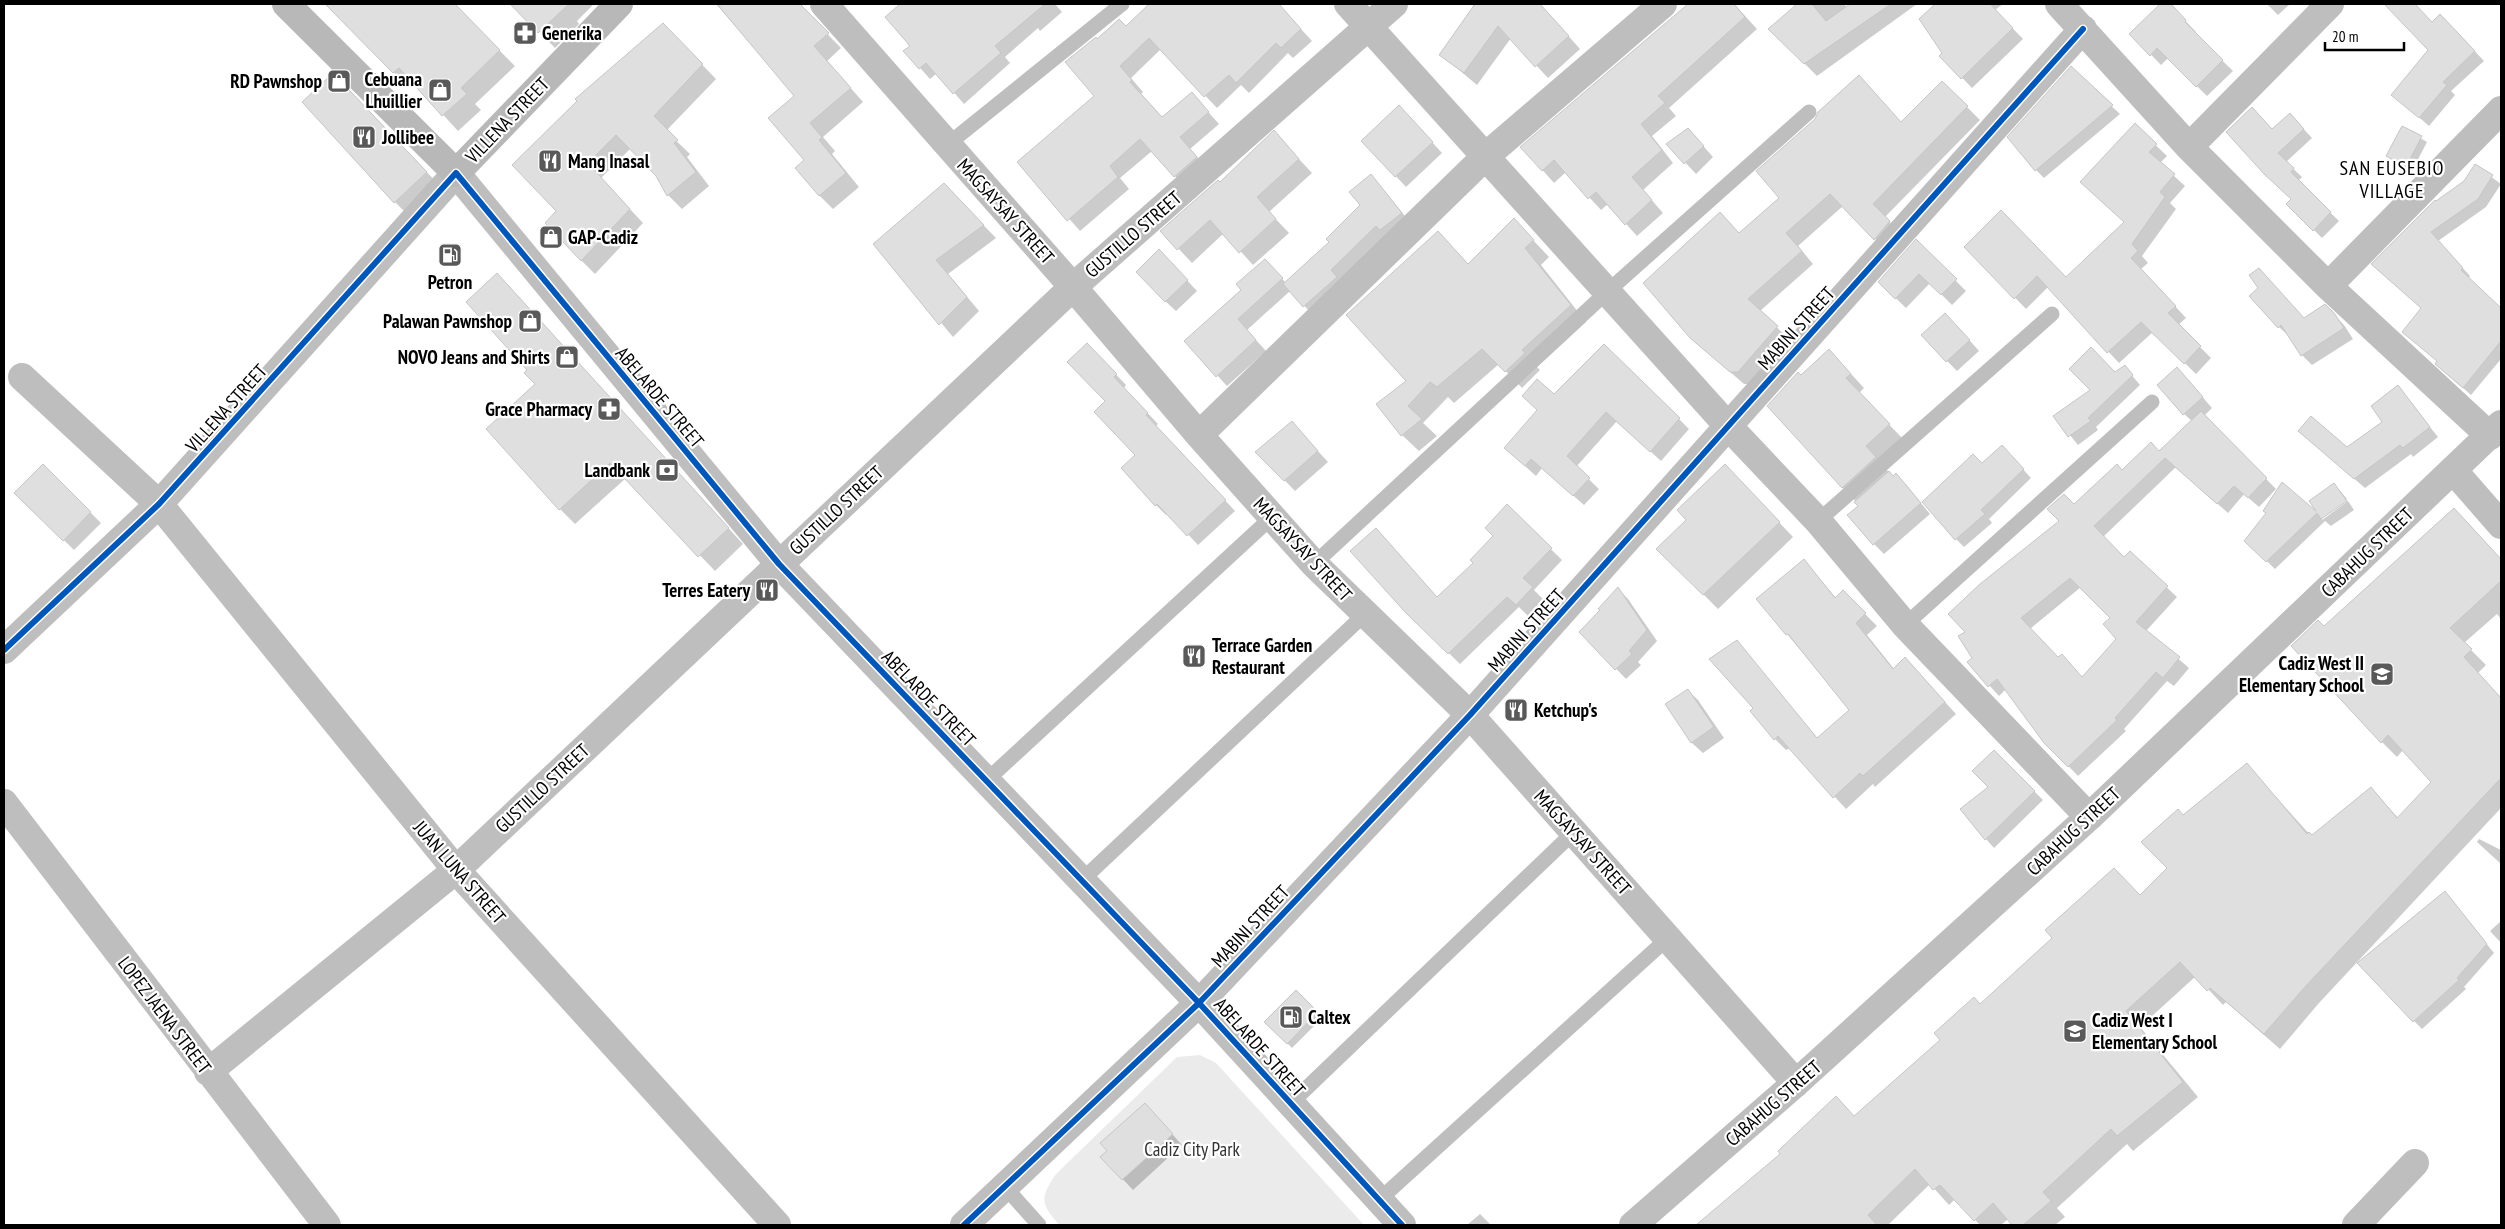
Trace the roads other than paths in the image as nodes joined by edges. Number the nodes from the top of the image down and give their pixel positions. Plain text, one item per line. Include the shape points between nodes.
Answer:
1 (286, 4) edge
2 (619, 4) edge
3 (824, 4) edge
4 (1122, 4) edge
5 (1348, 4) edge
6 (1394, 4) edge
7 (1663, 4) edge
8 (2059, 4) edge
9 (2330, 4) edge
10 (1369, 28) junction
11 (2083, 29) junction
12 (2501, 110) edge
13 (1809, 112) dead end
14 (947, 145) junction
15 (2189, 147) junction
16 (1487, 156) junction
17 (456, 173) junction
18 (2328, 286) junction
19 (1073, 287) junction
20 (1608, 291) junction
21 (2052, 314) dead end
22 (22, 377) dead end
23 (2152, 402) dead end
24 (1728, 426) junction
25 (2496, 430) edge
26 (1199, 435) junction
27 (2453, 470) junction
28 (160, 504) junction
29 (1272, 517) junction
30 (1818, 521) junction
31 (2501, 525) edge
32 (779, 564) junction
33 (1314, 564) junction
34 (1365, 614) junction
35 (1905, 625) junction
36 (4, 650) edge
37 (1470, 715) junction
38 (987, 780) junction
39 (4, 803) edge
40 (2089, 818) junction
41 (1574, 832) junction
42 (456, 870) junction
43 (1082, 880) junction
44 (1668, 938) junction
45 (1199, 1003) junction
46 (208, 1072) junction
47 (1796, 1082) junction
48 (1291, 1103) junction
49 (2415, 1163) dead end
50 (1006, 1188) junction
51 (1379, 1200) junction
52 (327, 1225) edge
53 (777, 1225) edge
54 (964, 1225) edge
55 (1039, 1225) edge
56 (1402, 1225) edge
57 (1633, 1225) edge
58 (2356, 1225) edge

1 - 17 main road, ABELARDE STREET
2 - 17 main road, VILLENA STREET
3 - 14 street, MAGSAYSAY STREET
4 - 14 lane
5 - 10 street
6 - 10 street, GUSTILLO STREET
7 - 16 street
8 - 11 street
9 - 15 street
10 - 16 street
10 - 19 street, GUSTILLO STREET
11 - 15 street
11 - 24 street, MABINI STREET
12 - 18 street
13 - 20 lane
14 - 19 street, MAGSAYSAY STREET
15 - 18 street
16 - 20 street
16 - 26 street
17 - 28 street, VILLENA STREET
17 - 32 street, ABELARDE STREET
18 - 25 street
19 - 26 street, MAGSAYSAY STREET
19 - 32 street, GUSTILLO STREET
20 - 24 street
20 - 33 lane
21 - 30 lane
22 - 28 street, JUAN LUNA STREET
23 - 35 lane
24 - 30 street
24 - 37 street, MABINI STREET
25 - 27 street, CABAHUG STREET
26 - 29 street, MAGSAYSAY STREET
27 - 31 street
27 - 40 street, CABAHUG STREET
28 - 36 street, VILLENA STREET
28 - 42 street, JUAN LUNA STREET
29 - 33 street, MAGSAYSAY STREET
29 - 38 lane
30 - 35 street
32 - 38 street, ABELARDE STREET
32 - 42 street, GUSTILLO STREET
33 - 34 street, MAGSAYSAY STREET
34 - 37 street, MAGSAYSAY STREET
34 - 43 lane
35 - 40 street
37 - 41 street, MAGSAYSAY STREET
37 - 45 street, MABINI STREET
38 - 43 street, ABELARDE STREET
39 - 46 street, LOPEZ JAENA STREET
40 - 47 street, CABAHUG STREET
41 - 44 street, MAGSAYSAY STREET
41 - 48 lane
42 - 46 street, GUSTILLO STREET
42 - 53 street, JUAN LUNA STREET
43 - 45 street, ABELARDE STREET
44 - 47 street, MAGSAYSAY STREET
44 - 51 lane
45 - 48 street, ABELARDE STREET
45 - 50 street, MABINI STREET
46 - 52 street, LOPEZ JAENA STREET
47 - 57 street, CABAHUG STREET
48 - 51 street, ABELARDE STREET
49 - 58 street
50 - 54 street, MABINI STREET
50 - 55 lane
51 - 56 street, ABELARDE STREET

